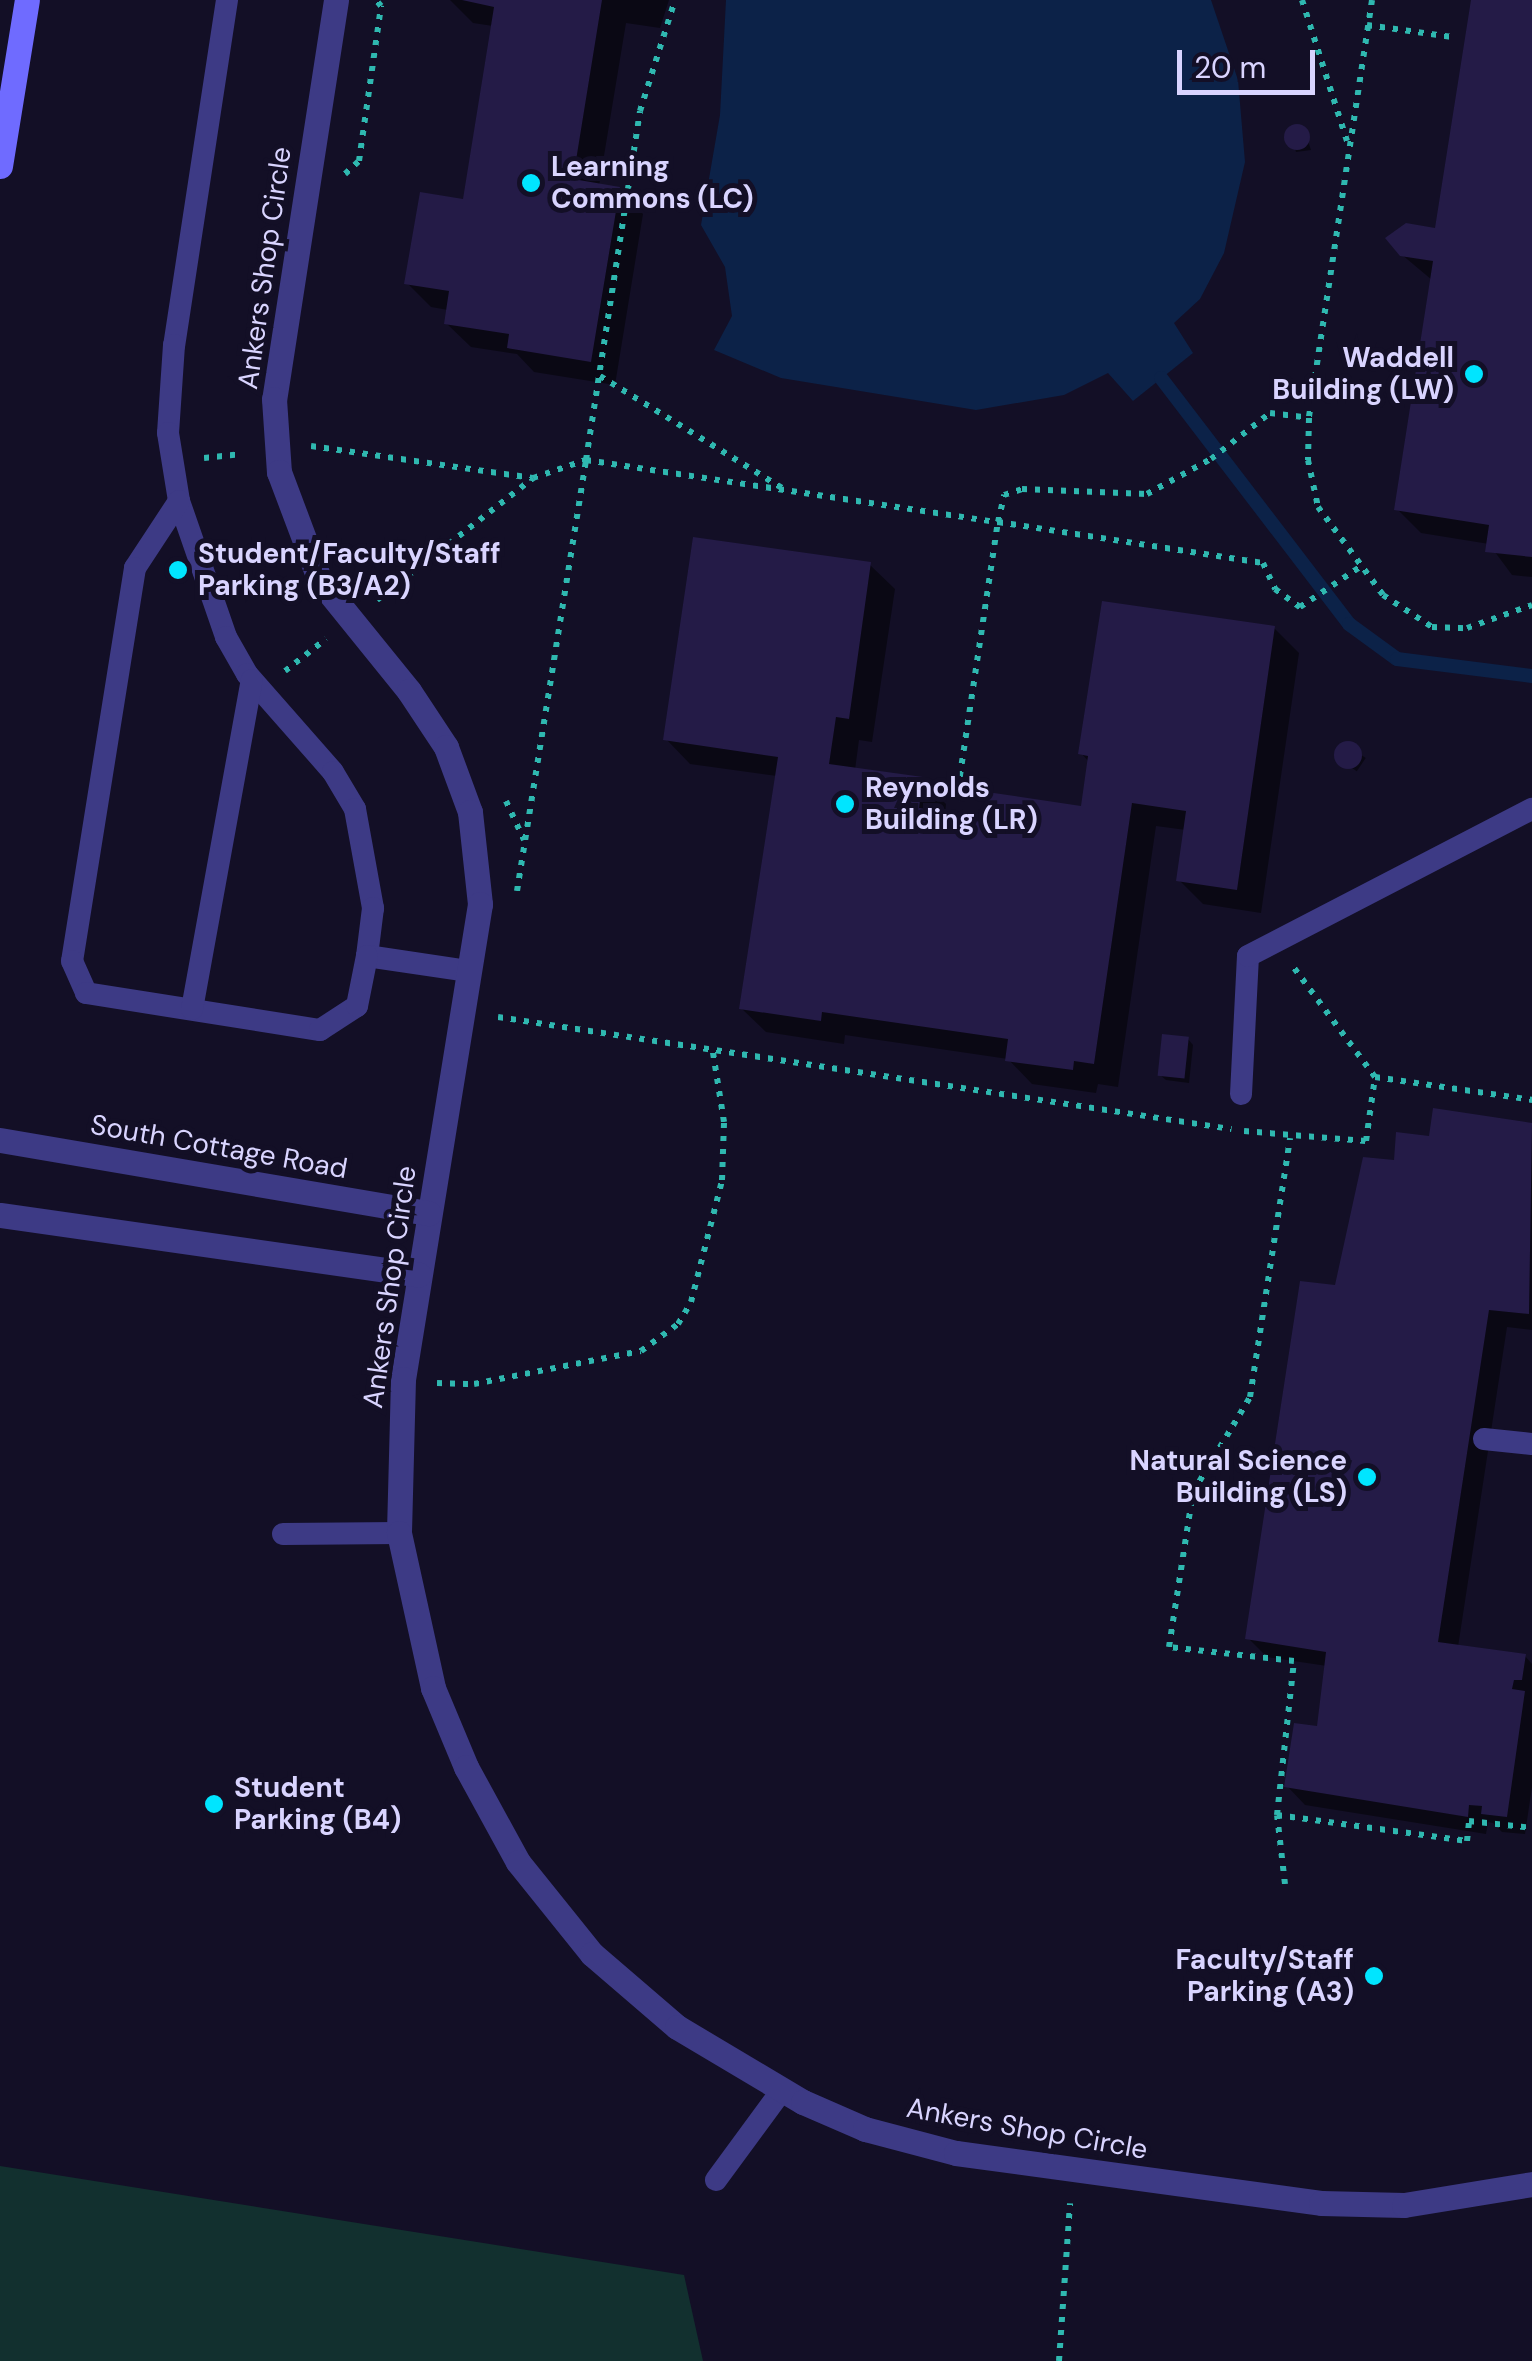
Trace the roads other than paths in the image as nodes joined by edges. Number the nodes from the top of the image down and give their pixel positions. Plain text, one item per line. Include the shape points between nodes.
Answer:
1 (27, 0) edge
2 (227, 0) edge
3 (336, 0) edge
4 (0, 166) edge
5 (179, 501) junction
6 (252, 680) junction
7 (1532, 809) edge
8 (367, 956) junction
9 (468, 971) junction
10 (192, 1010) junction
11 (1241, 1094) dead end
12 (0, 1140) edge
13 (428, 1213) junction
14 (0, 1215) edge
15 (419, 1275) junction
16 (1484, 1439) dead end
17 (1532, 1444) edge
18 (399, 1533) junction
19 (283, 1534) dead end
20 (782, 2090) junction
21 (716, 2180) dead end
22 (1532, 2184) edge

1 - 4 main road
2 - 5 lane via 174,345 168,433
3 - 9 street, Ankers Shop Circle via 274,399 279,472 320,581 446,747 464,796 480,904
5 - 6 lane via 226,636
5 - 10 lane via 135,568 72,961 86,993
6 - 8 lane via 333,772 356,809 374,908
6 - 10 lane
7 - 11 lane via 1248,956
8 - 9 lane
8 - 10 lane via 357,1006 320,1030
9 - 13 street, Ankers Shop Circle
12 - 13 street, South Cottage Road
13 - 15 street, Ankers Shop Circle
14 - 15 street
15 - 18 street, Ankers Shop Circle via 403,1379
16 - 17 lane
18 - 19 lane
18 - 20 street, Ankers Shop Circle via 433,1688 466,1767 518,1862 592,1954 648,2003
20 - 21 lane
20 - 22 street, Ankers Shop Circle via 884,2134 956,2153 1320,2203 1404,2204

